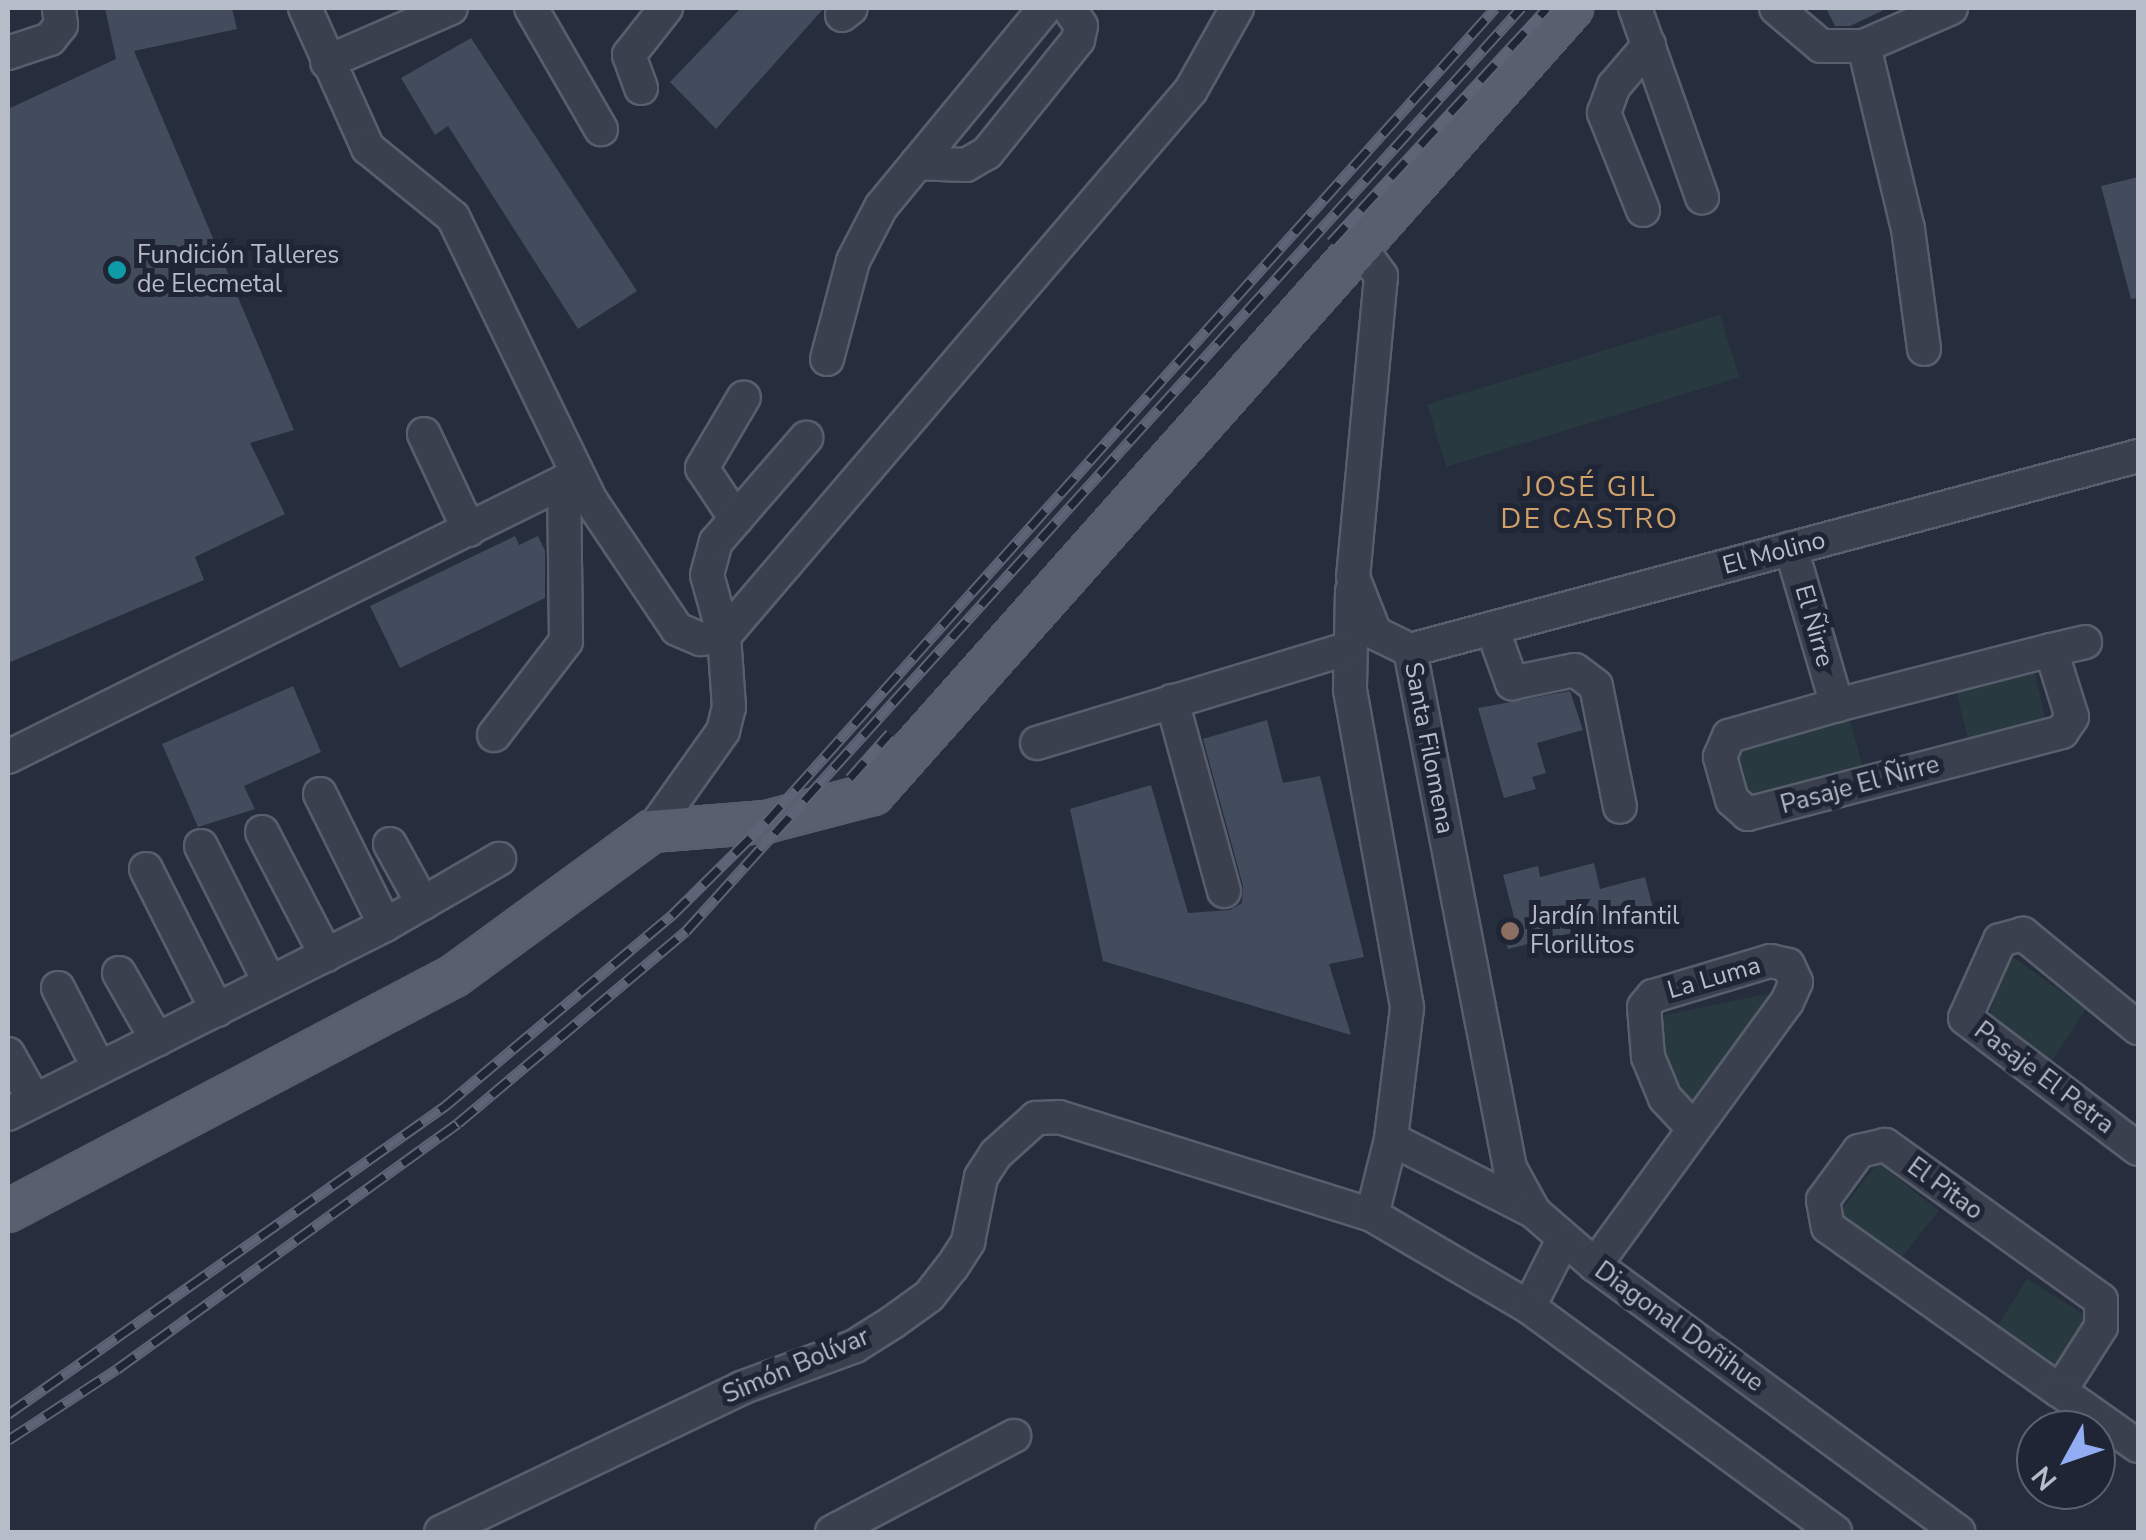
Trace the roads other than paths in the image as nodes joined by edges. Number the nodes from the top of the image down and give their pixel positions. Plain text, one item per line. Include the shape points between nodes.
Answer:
1 (59, 8) edge
2 (305, 8) edge
3 (451, 8) edge
4 (531, 8) edge
5 (666, 8) edge
6 (1044, 8) edge
7 (1069, 8) edge
8 (1237, 8) edge
9 (1572, 8) edge
10 (1635, 8) edge
11 (1776, 8) edge
12 (1951, 8) edge
13 (1649, 45) junction
14 (1864, 46) junction
15 (8, 54) edge
16 (327, 62) junction
17 (642, 88) dead end
18 (602, 130) dead end
19 (917, 163) junction
20 (1702, 197) dead end
21 (1643, 210) dead end
22 (1360, 247) junction
23 (1924, 349) dead end
24 (827, 359) dead end
25 (744, 397) dead end
26 (424, 434) dead end
27 (806, 438) dead end
28 (2138, 456) edge
29 (571, 478) junction
30 (736, 520) junction
31 (469, 530) junction
32 (1791, 548) junction
33 (1353, 577) junction
34 (1492, 628) junction
35 (724, 636) junction
36 (2085, 642) dead end
37 (1350, 648) junction
38 (1410, 650) junction
39 (2051, 650) junction
40 (1172, 701) junction
41 (1837, 705) junction
42 (494, 735) dead end
43 (1037, 742) dead end
44 (8, 757) edge
45 (320, 794) dead end
46 (1620, 807) dead end
47 (652, 831) junction
48 (262, 832) dead end
49 (390, 844) dead end
50 (201, 846) dead end
51 (499, 858) dead end
52 (146, 870) dead end
53 (1224, 891) dead end
54 (424, 904) junction
55 (385, 925) junction
56 (326, 954) junction
57 (119, 973) dead end
58 (270, 984) junction
59 (58, 988) dead end
60 (217, 1010) junction
61 (2138, 1028) edge
62 (156, 1040) junction
63 (8, 1054) edge
64 (99, 1068) junction
65 (224, 1097) junction
66 (21, 1107) edge
67 (1693, 1128) junction
68 (1390, 1139) junction
69 (2138, 1150) edge
70 (8, 1185) edge
71 (8, 1211) edge
72 (1360, 1211) junction
73 (1534, 1212) junction
74 (1563, 1240) junction
75 (1595, 1265) junction
76 (1529, 1306) junction
77 (2060, 1391) junction
78 (1014, 1436) dead end
79 (2138, 1446) edge
80 (441, 1532) edge
81 (832, 1532) edge
82 (1835, 1532) edge
83 (1959, 1532) edge

1 - 15 street via 61,25 50,38
2 - 16 street
3 - 16 street
4 - 18 street
5 - 17 street via 629,55
6 - 19 street
7 - 19 street via 1081,26 1078,40 987,153 966,165
8 - 35 street via 1191,90
9 - 22 main road
10 - 13 street
11 - 14 street via 1822,46
12 - 14 street
13 - 20 street
13 - 21 street via 1614,86 1604,112
14 - 23 street via 1908,229
16 - 29 street via 368,148 453,217
19 - 24 street via 880,207 853,261
22 - 33 street, Santa Filomena via 1381,276
22 - 47 main road via 873,794 766,822
25 - 30 street via 702,468
26 - 31 street
27 - 30 street
28 - 32 street, El Molino
29 - 31 street
29 - 35 street via 676,629 701,640
29 - 42 street via 566,641
30 - 35 street via 716,542 707,574
31 - 44 street
32 - 34 street, El Molino
32 - 41 street, El Ñirre
33 - 37 street
33 - 38 street, Santa Filomena via 1374,633
34 - 38 street, El Molino
34 - 46 street via 1512,683 1575,670 1596,686
35 - 47 street via 731,680 723,731
36 - 39 street, Pasaje El Ñirre
37 - 40 street
37 - 68 street via 1350,690 1406,1008
38 - 73 street, Santa Filomena via 1510,1168
39 - 41 street, Pasaje El Ñirre
39 - 41 street, Pasaje El Ñirre via 2072,717 2062,732 1748,814 1738,808 1720,757 1729,736
40 - 43 street
40 - 53 street
45 - 55 street
47 - 65 main road via 454,976
48 - 56 street
49 - 54 street
50 - 58 street
51 - 54 street
52 - 60 street
54 - 55 street
55 - 56 street
56 - 58 street
57 - 62 street
58 - 60 street
59 - 64 street
60 - 62 street
61 - 69 street, Pasaje El Petra via 2023,934 2000,940 1965,1018
62 - 64 street
63 - 66 street
64 - 66 street
65 - 70 main road via 148,1116
65 - 71 main road
67 - 67 street, La Luma via 1665,1098 1648,1057 1644,1008 1653,996 1770,961 1788,965 1796,982 1787,1002
67 - 75 street, La Luma
68 - 72 street
68 - 73 street, Diagonal Doñihue
72 - 76 street
72 - 80 street, Simón Bolívar via 1059,1117 1036,1118 981,1177 968,1242 952,1267 929,1296 893,1322 855,1346 741,1388
73 - 74 street, Diagonal Doñihue
74 - 75 street, Diagonal Doñihue
74 - 76 street
75 - 83 street, Diagonal Doñihue
76 - 82 street
77 - 77 street, El Pitao via 2101,1327 2100,1300 1885,1145 1860,1151 1823,1200 1828,1227
77 - 79 street, El Pitao
78 - 81 street

